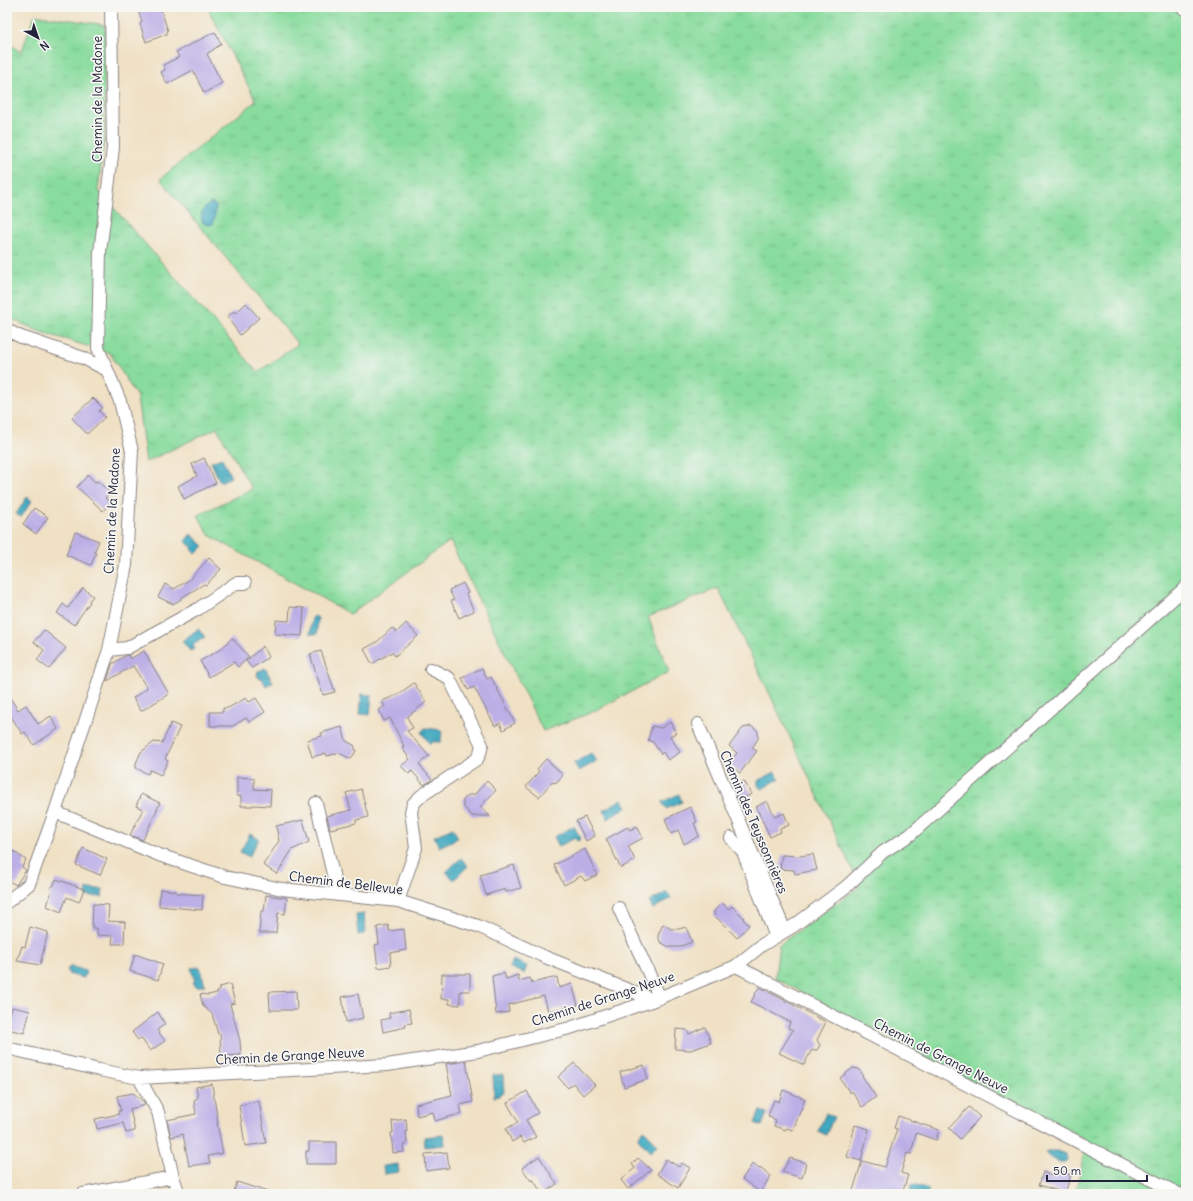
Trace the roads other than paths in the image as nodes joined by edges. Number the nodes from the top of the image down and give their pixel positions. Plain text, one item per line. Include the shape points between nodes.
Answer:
1 (111, 7) edge
2 (1182, 7) edge
3 (1186, 10) edge
4 (7, 330) edge
5 (107, 370) junction
6 (245, 583) dead end
7 (1186, 588) edge
8 (109, 650) junction
9 (431, 668) dead end
10 (698, 724) dead end
11 (316, 803) dead end
12 (55, 812) junction
13 (731, 838) dead end
14 (338, 895) junction
15 (398, 901) junction
16 (7, 902) edge
17 (619, 908) dead end
18 (780, 934) junction
19 (736, 966) junction
20 (657, 999) junction
21 (7, 1048) edge
22 (140, 1078) junction
23 (173, 1177) junction
24 (83, 1194) edge
25 (179, 1194) edge
26 (1179, 1194) edge

1 - 5 street, Chemin de la Madone via 113,148 100,252 98,348
2 - 3 street
4 - 5 street via 20,337 83,358
5 - 8 street, Chemin de la Madone via 120,401 132,451 126,565
6 - 8 street via 236,583 198,609 127,648
7 - 18 street via 910,835 883,852 847,886
8 - 12 street, Chemin de la Madone
9 - 15 street via 449,678 482,745 477,759 413,804 411,812 416,848
10 - 18 street, Chemin des Teyssonnières
11 - 14 street
12 - 14 street, Chemin de Bellevue via 159,855 225,877 282,889
12 - 16 street, Chemin de la Madone via 29,884
13 - 18 street, Chemin des Teyssonnières via 743,852
14 - 15 street, Chemin de Bellevue
15 - 20 street, Chemin de Bellevue via 478,926 545,957
17 - 20 street
18 - 19 street
19 - 20 street, Chemin de Grange Neuve
19 - 26 street, Chemin de Grange Neuve
20 - 22 street, Chemin de Grange Neuve via 570,1028 463,1054 387,1065
21 - 22 street, Chemin de Grange Neuve
22 - 23 street via 158,1112
23 - 24 street
23 - 25 street

